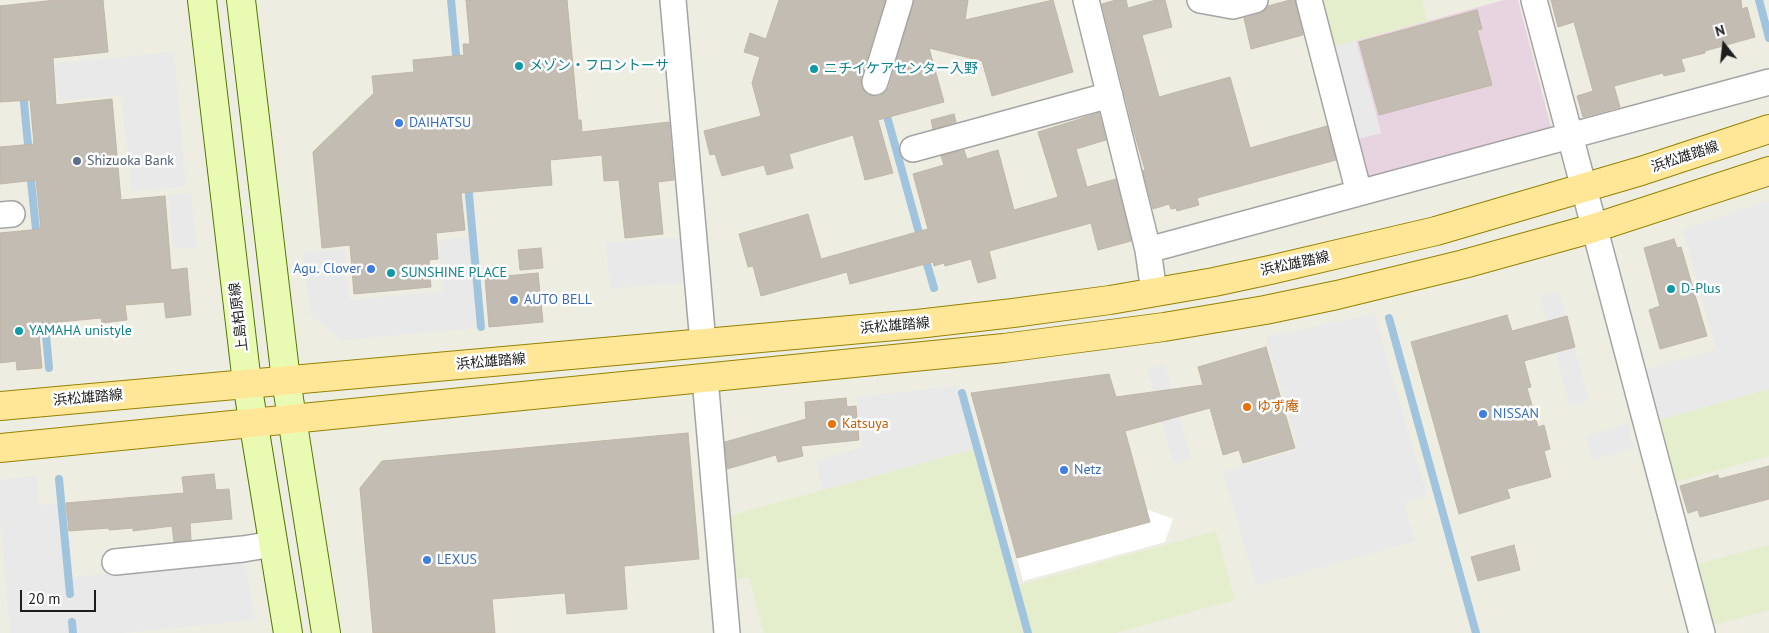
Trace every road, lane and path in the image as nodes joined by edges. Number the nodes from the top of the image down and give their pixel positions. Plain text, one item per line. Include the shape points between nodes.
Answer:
1 (202, 0) edge
2 (241, 0) edge
3 (673, 0) edge
4 (900, 0) edge
5 (1086, 0) edge
6 (1200, 0) edge
7 (1255, 0) edge
8 (1309, 0) edge
9 (1534, 0) edge
10 (875, 82) dead end
11 (1769, 82) edge
12 (1110, 95) junction
13 (1769, 128) edge
14 (1570, 136) junction
15 (913, 149) dead end
16 (1769, 171) edge
17 (1584, 189) junction
18 (1359, 193) junction
19 (1594, 228) junction
20 (1148, 250) junction
21 (1154, 292) junction
22 (703, 343) junction
23 (705, 378) junction
24 (286, 380) junction
25 (247, 383) junction
26 (0, 406) edge
27 (292, 420) junction
28 (254, 424) junction
29 (0, 448) edge
30 (273, 544) junction
31 (114, 562) dead end
32 (288, 633) edge
33 (326, 633) edge
34 (727, 633) edge
35 (1702, 633) edge

1 - 25 street, 上島柏原線
2 - 24 street
3 - 22 street
4 - 10 street
5 - 12 street
6 - 7 street via 1233,6
8 - 18 street
9 - 14 street
11 - 14 street
12 - 15 street
12 - 20 street
13 - 17 main road, 浜松雄踏線
14 - 17 street
14 - 18 street
16 - 19 main road
17 - 19 street
17 - 21 main road, 浜松雄踏線 via 1381,245
18 - 20 street
19 - 23 main road via 1415,277 1215,319 1057,342
19 - 35 street
20 - 21 street
21 - 22 main road, 浜松雄踏線 via 955,320
22 - 24 main road, 浜松雄踏線
23 - 27 main road
23 - 34 street
24 - 25 main road, 浜松雄踏線
24 - 27 street
25 - 26 main road, 浜松雄踏線
25 - 28 street, 上島柏原線
27 - 28 main road
27 - 33 street
28 - 29 main road
28 - 30 street, 上島柏原線
30 - 31 street
30 - 32 street, 上島柏原線

